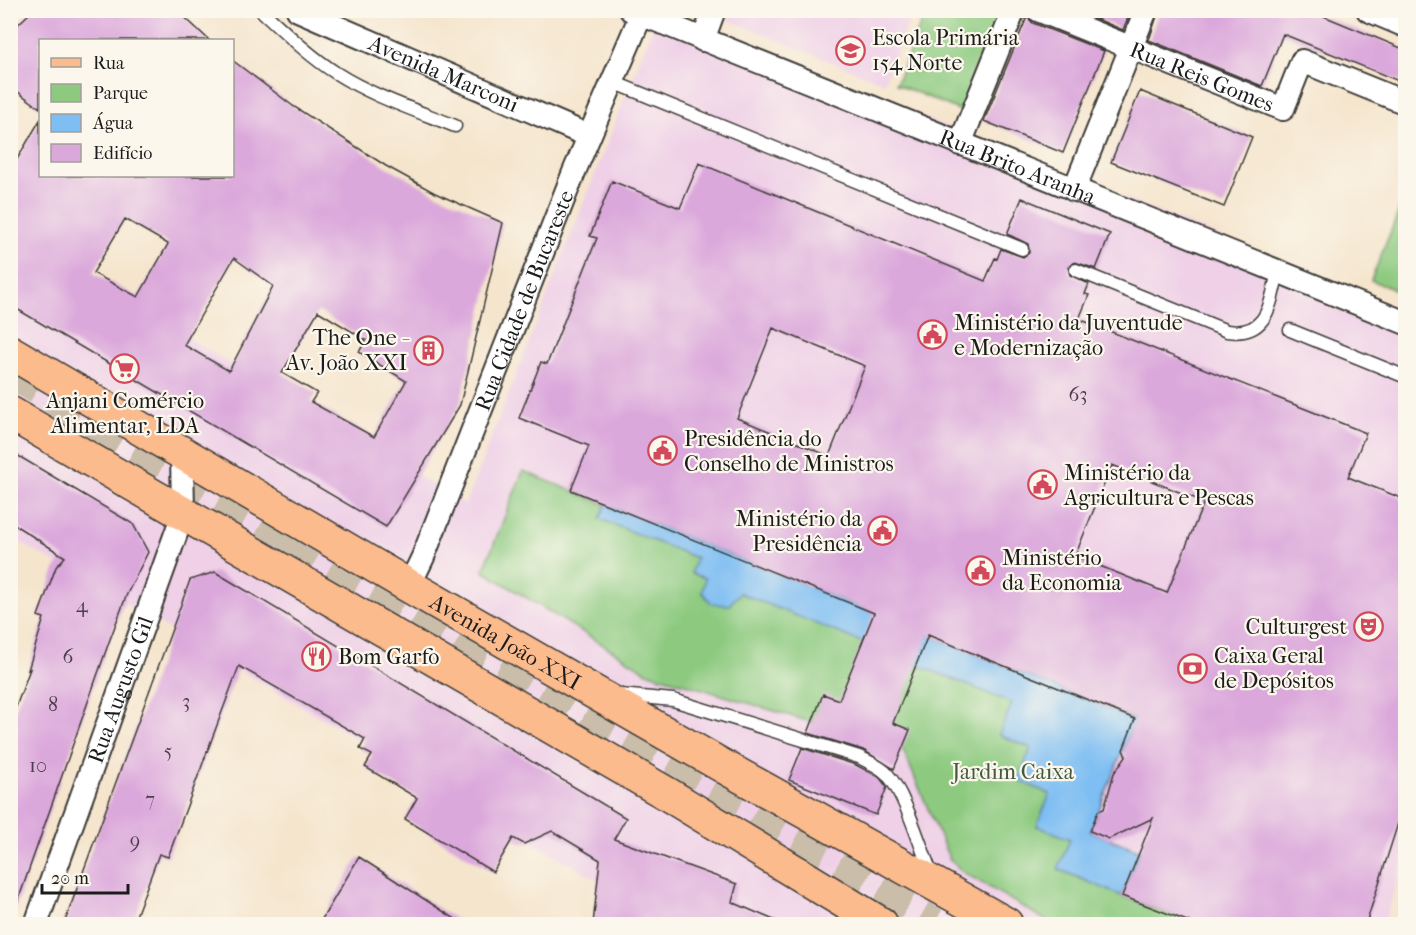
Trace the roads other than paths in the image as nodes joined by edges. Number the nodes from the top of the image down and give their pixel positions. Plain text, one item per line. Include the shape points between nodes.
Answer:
1 (261, 10) edge
2 (298, 10) edge
3 (714, 10) edge
4 (1014, 10) edge
5 (1038, 10) edge
6 (1146, 10) edge
7 (1368, 10) edge
8 (636, 13) edge
9 (1406, 26) edge
10 (703, 39) junction
11 (1131, 48) junction
12 (613, 82) junction
13 (1406, 103) edge
14 (455, 126) dead end
15 (589, 136) junction
16 (960, 144) junction
17 (1074, 190) junction
18 (1023, 249) dead end
19 (1076, 270) dead end
20 (1278, 272) junction
21 (1406, 323) edge
22 (1290, 330) dead end
23 (10, 352) edge
24 (1406, 377) edge
25 (10, 413) edge
26 (182, 452) junction
27 (183, 514) junction
28 (409, 586) junction
29 (594, 692) junction
30 (721, 765) junction
31 (669, 795) junction
32 (936, 884) junction
33 (36, 924) edge
34 (881, 924) edge
35 (1006, 924) edge

1 - 14 lane via 336,73 378,95
2 - 15 street, Avenida Marconi
3 - 10 street
4 - 16 street
5 - 11 street, Rua Reis Gomes
6 - 11 street
7 - 9 street
8 - 10 street, Rua Brito Aranha
8 - 12 street, Rua Cidade de Bucareste
10 - 16 street, Rua Brito Aranha
11 - 13 street, Rua Reis Gomes via 1283,109 1302,61
11 - 17 street
12 - 15 street, Rua Cidade de Bucareste
12 - 18 lane
15 - 28 street, Rua Cidade de Bucareste
16 - 17 street, Rua Brito Aranha
17 - 20 street, Rua Brito Aranha
19 - 20 lane via 1227,331 1244,333 1258,327 1266,313
20 - 21 street, Rua Brito Aranha
22 - 24 lane
23 - 26 main road, Avenida João XXI
25 - 27 main road
26 - 27 street, Rua Augusto Gil
26 - 28 main road, Avenida João XXI
27 - 31 main road
27 - 33 street, Rua Augusto Gil
28 - 29 main road, Avenida João XXI
29 - 30 main road, Avenida João XXI
29 - 32 lane via 673,700 859,757 877,767 888,774 896,788
30 - 31 main road via 686,775
30 - 32 main road, Avenida João XXI
31 - 34 main road
32 - 35 main road, Avenida João XXI

